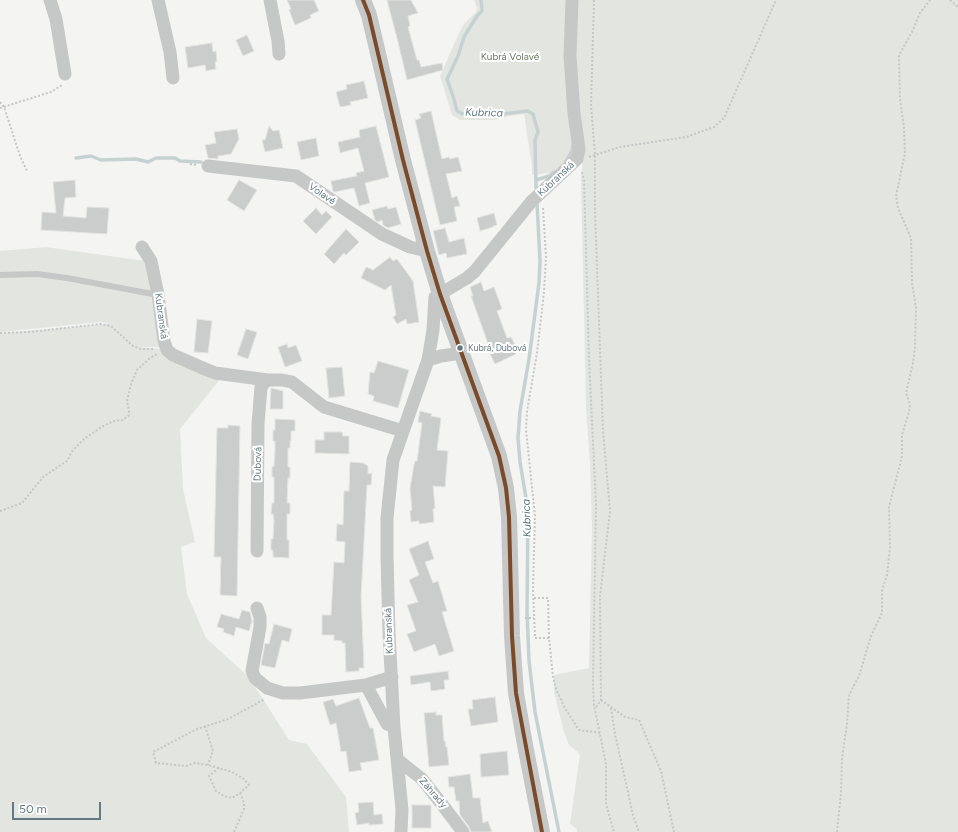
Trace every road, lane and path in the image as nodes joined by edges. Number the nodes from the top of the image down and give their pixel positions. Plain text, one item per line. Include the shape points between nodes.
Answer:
1 (50, 0) edge
2 (158, 0) edge
3 (270, 0) edge
4 (363, 0) edge
5 (572, 0) edge
6 (594, 0) edge
7 (776, 0) edge
8 (930, 0) edge
9 (950, 0) edge
10 (958, 7) edge
11 (279, 54) dead end
12 (65, 74) joint
13 (173, 78) dead end
14 (0, 105) edge
15 (4, 106) junction
16 (595, 155) junction
17 (577, 159) junction
18 (208, 166) dead end
19 (27, 171) dead end
20 (543, 191) junction
21 (142, 247) dead end
22 (427, 251) junction
23 (0, 276) edge
24 (440, 294) junction
25 (158, 295) junction
26 (0, 333) edge
27 (167, 350) junction
28 (462, 353) junction
29 (428, 360) junction
30 (268, 380) junction
31 (403, 431) junction
32 (0, 511) edge
33 (257, 551) dead end
34 (534, 598) junction
35 (257, 608) dead end
36 (520, 618) dead end
37 (534, 618) junction
38 (549, 638) junction
39 (392, 677) junction
40 (366, 685) junction
41 (275, 691) junction
42 (602, 700) junction
43 (611, 708) junction
44 (595, 709) junction
45 (205, 726) junction
46 (394, 727) junction
47 (600, 732) junction
48 (398, 760) junction
49 (208, 764) junction
50 (219, 768) junction
51 (240, 793) junction
52 (234, 832) edge
53 (401, 832) edge
54 (463, 832) edge
55 (542, 832) edge
56 (614, 832) edge
57 (638, 832) edge
58 (674, 832) edge
59 (837, 832) edge

1 - 12 street via 56,19
2 - 13 street
3 - 11 street
4 - 22 street via 369,15
5 - 17 street, Kubranská via 570,56 579,149
6 - 16 path via 591,105
7 - 16 path via 724,118 714,127 686,137 620,147
8 - 59 path via 920,13 899,55 905,153 896,196 898,208 911,238 912,283 916,308 915,346 906,393 910,404 902,435 902,456 889,507 890,548 887,575 882,590 882,613 871,636 859,676 849,695
9 - 10 path
12 - 15 path via 62,85 51,92
14 - 15 path
14 - 15 path
15 - 19 path
16 - 42 path via 603,431 610,511 600,596
17 - 20 street, Kubranská
17 - 44 path via 584,180 596,504 592,685
18 - 22 street, Volavé via 296,176 382,234 410,247
20 - 24 street, Kubranská via 531,202 475,271
20 - 34 path via 546,267 526,430 535,516
21 - 25 street, Kubranská via 151,261
22 - 24 street
23 - 25 lane via 37,274
24 - 28 street
24 - 29 street, Kubranská via 435,297
25 - 27 street, Kubranská
26 - 27 path via 100,324 111,326 141,349
27 - 30 street, Kubranská via 210,371
27 - 32 path via 150,358 137,370 127,401 129,416 103,426 84,439 67,461 43,477 22,504
28 - 29 street
28 - 55 street via 499,456 506,488 516,693
29 - 31 street, Kubranská
30 - 31 street, Kubranská via 292,382 324,407
30 - 33 street, Dubová via 261,386 258,424
31 - 39 street, Kubranská via 393,460 387,518
34 - 37 path
34 - 38 path via 548,598
35 - 41 street via 260,617 252,671 261,684
36 - 37 path
37 - 38 path via 535,638
38 - 47 path via 553,677 565,708 579,730
39 - 40 street
39 - 46 street, Kubranská
40 - 41 street via 300,692
40 - 46 street via 387,724
41 - 45 path via 262,702 228,719
42 - 43 path
42 - 44 path
43 - 57 path
43 - 58 path via 625,717 639,720 661,771
44 - 47 path
45 - 49 path via 213,751
45 - 49 path via 154,752 156,763 186,766 195,763
46 - 48 street, Kubranská
47 - 56 path via 606,764 606,804
48 - 53 street, Kubranská
48 - 54 street, Záhrady via 422,779
49 - 50 path
50 - 51 path via 232,772 249,784
50 - 51 path via 209,776 216,791 232,798
51 - 52 path via 244,809

